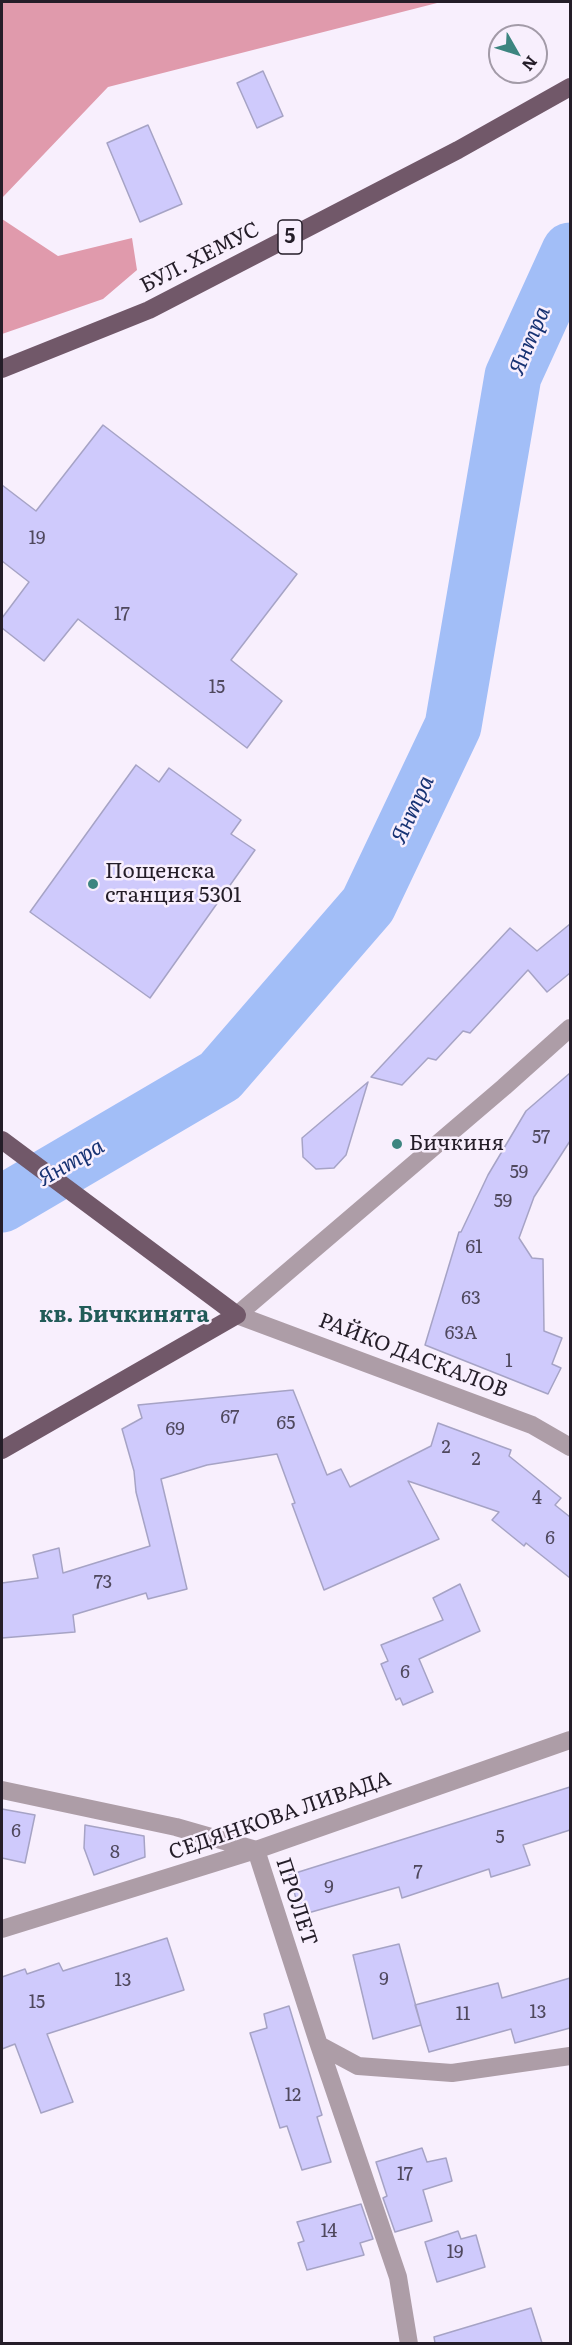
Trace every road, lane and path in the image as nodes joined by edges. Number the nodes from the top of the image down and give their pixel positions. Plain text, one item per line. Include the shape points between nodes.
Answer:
1 (570, 87) edge
2 (2, 369) edge
3 (570, 1028) edge
4 (2, 1140) edge
5 (237, 1315) junction
6 (570, 1447) edge
7 (2, 1450) edge
8 (570, 1740) edge
9 (2, 1790) edge
10 (256, 1850) junction
11 (2, 1929) edge
12 (319, 2045) junction
13 (570, 2056) edge
14 (409, 2343) edge

1 - 2 main road, БУЛ. ХЕМУС / 5 via 458,150 149,310
3 - 5 street
4 - 5 main road
5 - 6 street, РАЙКО ДАСКАЛОВ via 532,1425
5 - 7 main road
8 - 10 street, СЕДЯНКОВА ЛИВАДА
9 - 10 street, ПРОЛЕТ via 176,1827
10 - 11 street, СЕДЯНКОВА ЛИВАДА
10 - 12 street, ПРОЛЕТ
12 - 13 street via 358,2066 452,2073
12 - 14 street, ПРОЛЕТ via 398,2277

